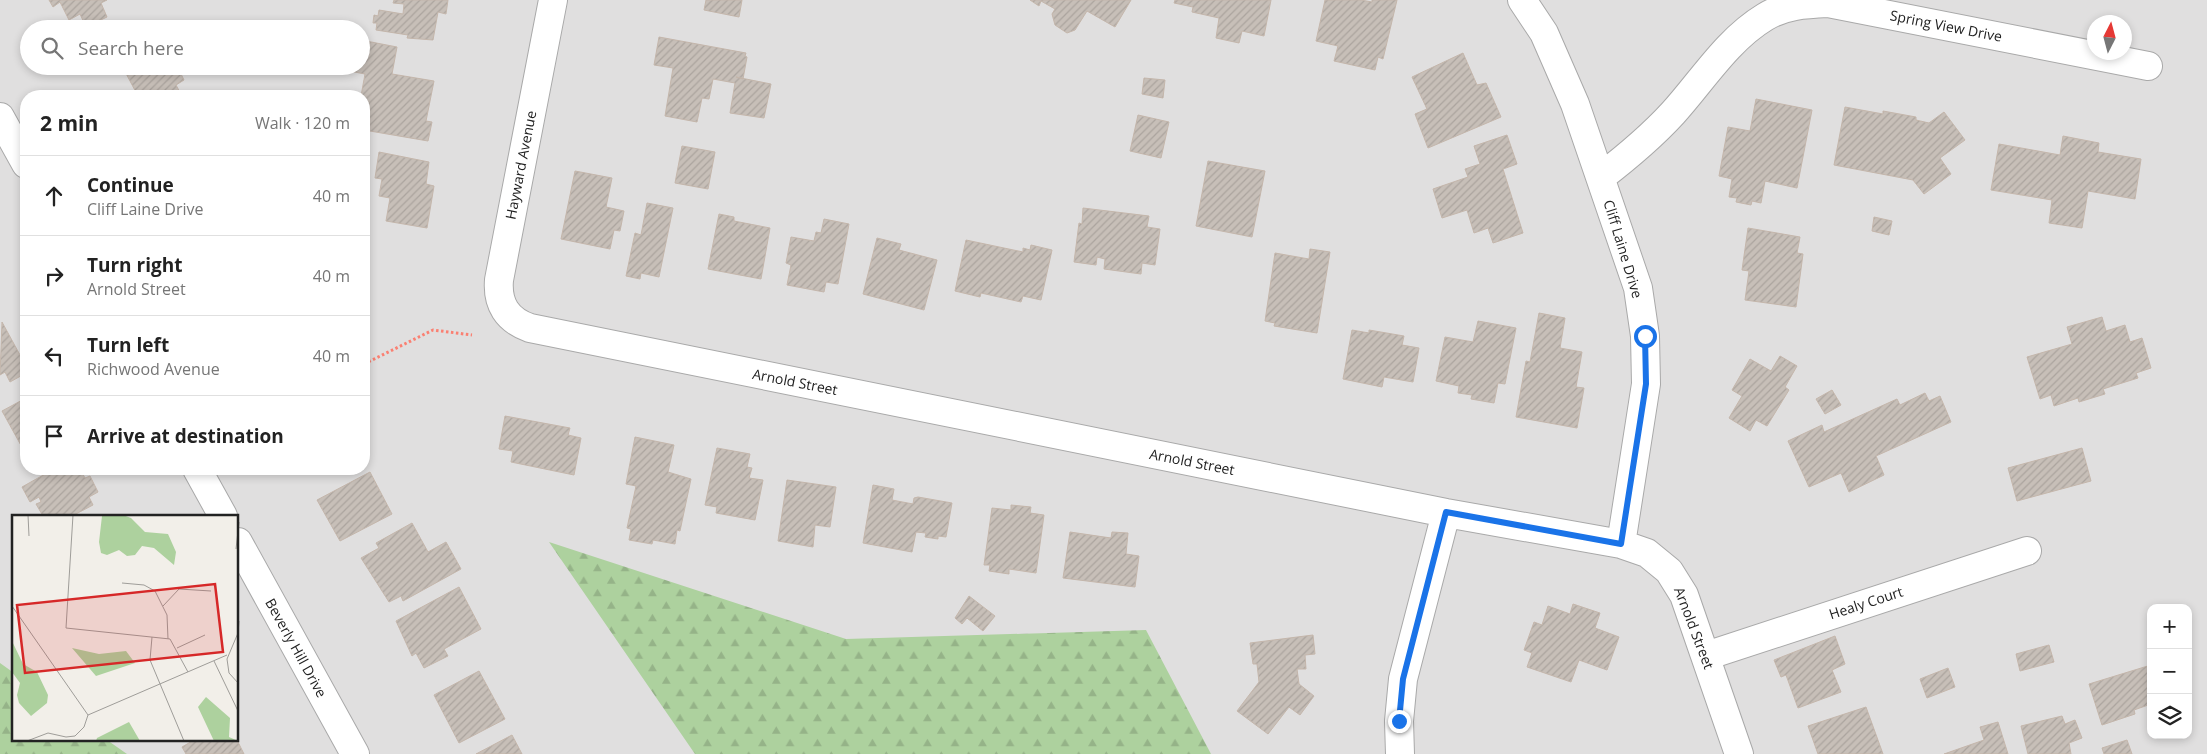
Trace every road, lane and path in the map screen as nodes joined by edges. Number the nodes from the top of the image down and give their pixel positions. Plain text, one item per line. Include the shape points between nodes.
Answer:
1 (553, 0) edge
2 (1522, 0) edge
3 (2148, 66) dead end
4 (0, 117) edge
5 (20, 153) edge
6 (1601, 177) junction
7 (517, 324) joint
8 (472, 335) dead end
9 (370, 361) edge
10 (200, 475) edge
11 (1446, 512) junction
12 (222, 515) edge
13 (239, 544) edge
14 (1621, 544) junction
15 (2027, 551) dead end
16 (1706, 656) junction
17 (355, 754) edge
18 (1400, 754) edge
19 (1739, 754) edge

1 - 7 street, Hayward Avenue via 499,280 498,294 503,309
2 - 6 street, Cliff Laine Drive via 1544,33 1575,104
3 - 6 street, Spring View Drive via 1828,3 1796,5 1766,16 1740,34 1672,115 1639,148
4 - 5 street
6 - 14 street, Cliff Laine Drive via 1638,288 1645,336 1646,384
7 - 11 street, Arnold Street
8 - 9 path via 433,330
10 - 12 street
11 - 14 street, Arnold Street
11 - 18 street via 1403,679
13 - 17 street, Beverly Hill Drive
14 - 16 street, Arnold Street via 1647,553 1669,571 1684,595
15 - 16 street, Healy Court
16 - 19 street, Arnold Street

